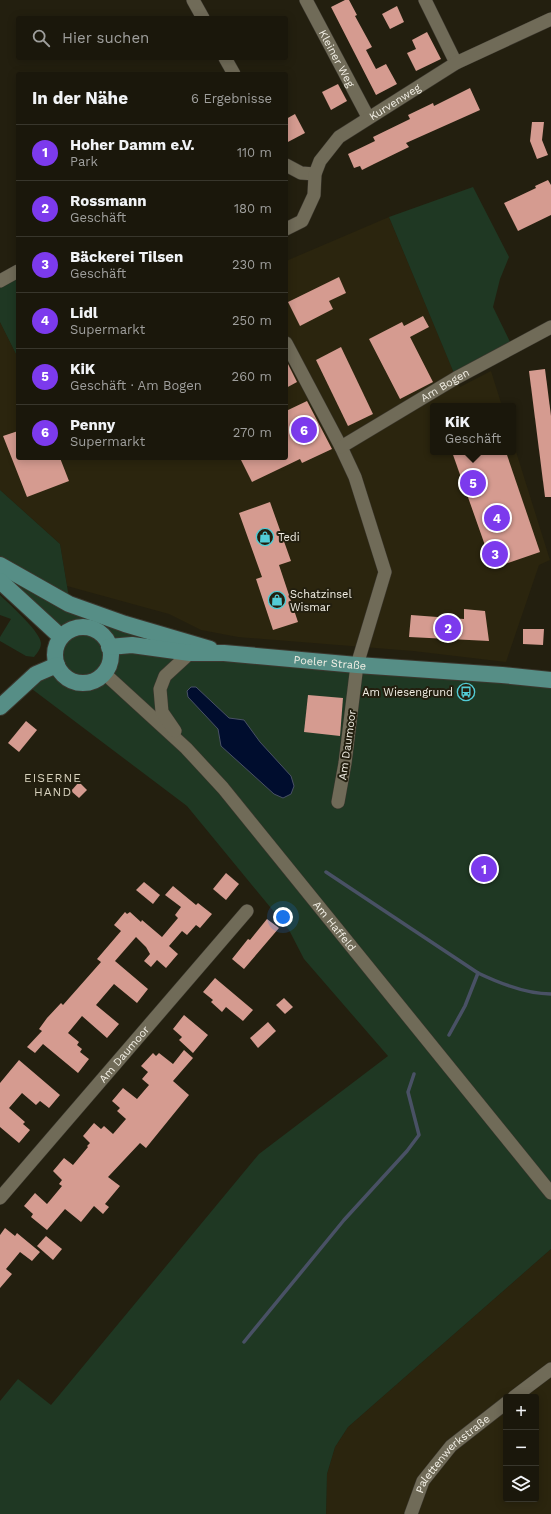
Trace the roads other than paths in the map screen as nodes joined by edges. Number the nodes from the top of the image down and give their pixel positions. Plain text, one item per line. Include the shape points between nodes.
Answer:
1 (193, 0) edge
2 (306, 0) edge
3 (425, 0) edge
4 (202, 16) edge
5 (551, 19) edge
6 (226, 60) edge
7 (456, 63) junction
8 (233, 72) edge
9 (368, 117) junction
10 (288, 166) edge
11 (315, 174) junction
12 (288, 228) edge
13 (16, 272) edge
14 (0, 281) edge
15 (551, 327) edge
16 (288, 347) edge
17 (341, 447) junction
18 (0, 565) edge
19 (0, 581) edge
20 (61, 637) junction
21 (110, 647) junction
22 (190, 653) junction
23 (224, 654) junction
24 (57, 665) junction
25 (358, 665) junction
26 (104, 673) junction
27 (551, 680) edge
28 (0, 707) edge
29 (186, 748) junction
30 (338, 802) dead end
31 (247, 911) dead end
32 (551, 1193) edge
33 (0, 1198) edge
34 (551, 1369) edge
35 (518, 1394) edge
36 (503, 1405) edge
37 (411, 1514) edge

1 - 4 street
2 - 9 street, Kleiner Weg
3 - 7 street
5 - 7 street, Kurvenweg
6 - 8 street
7 - 9 street, Kurvenweg
9 - 11 street, Kurvenweg via 338,137 320,161
10 - 11 street via 301,173
11 - 12 street, Kurvenweg via 314,196 302,221
13 - 14 street
15 - 17 street, Am Bogen via 456,378
16 - 17 street
17 - 25 street via 355,477 384,572
18 - 23 main road via 70,604 125,624
19 - 20 main road
20 - 21 main road via 74,628 84,627 101,634
20 - 24 main road via 56,647
21 - 22 main road, Poeler Straße via 132,645
21 - 26 main road via 111,658
22 - 23 main road, Poeler Straße
22 - 29 street via 165,676 160,690 162,712
23 - 25 main road, Poeler Straße
24 - 26 main road via 61,673 77,683 95,680
24 - 28 main road via 36,674
25 - 27 main road, Poeler Straße via 502,674
25 - 30 street, Am Daumoor
26 - 29 street, Am Haffeld
29 - 32 street, Am Haffeld via 223,788
31 - 33 street, Am Daumoor
34 - 35 street
36 - 37 street, Palettenwerkstraße via 451,1446 423,1482

